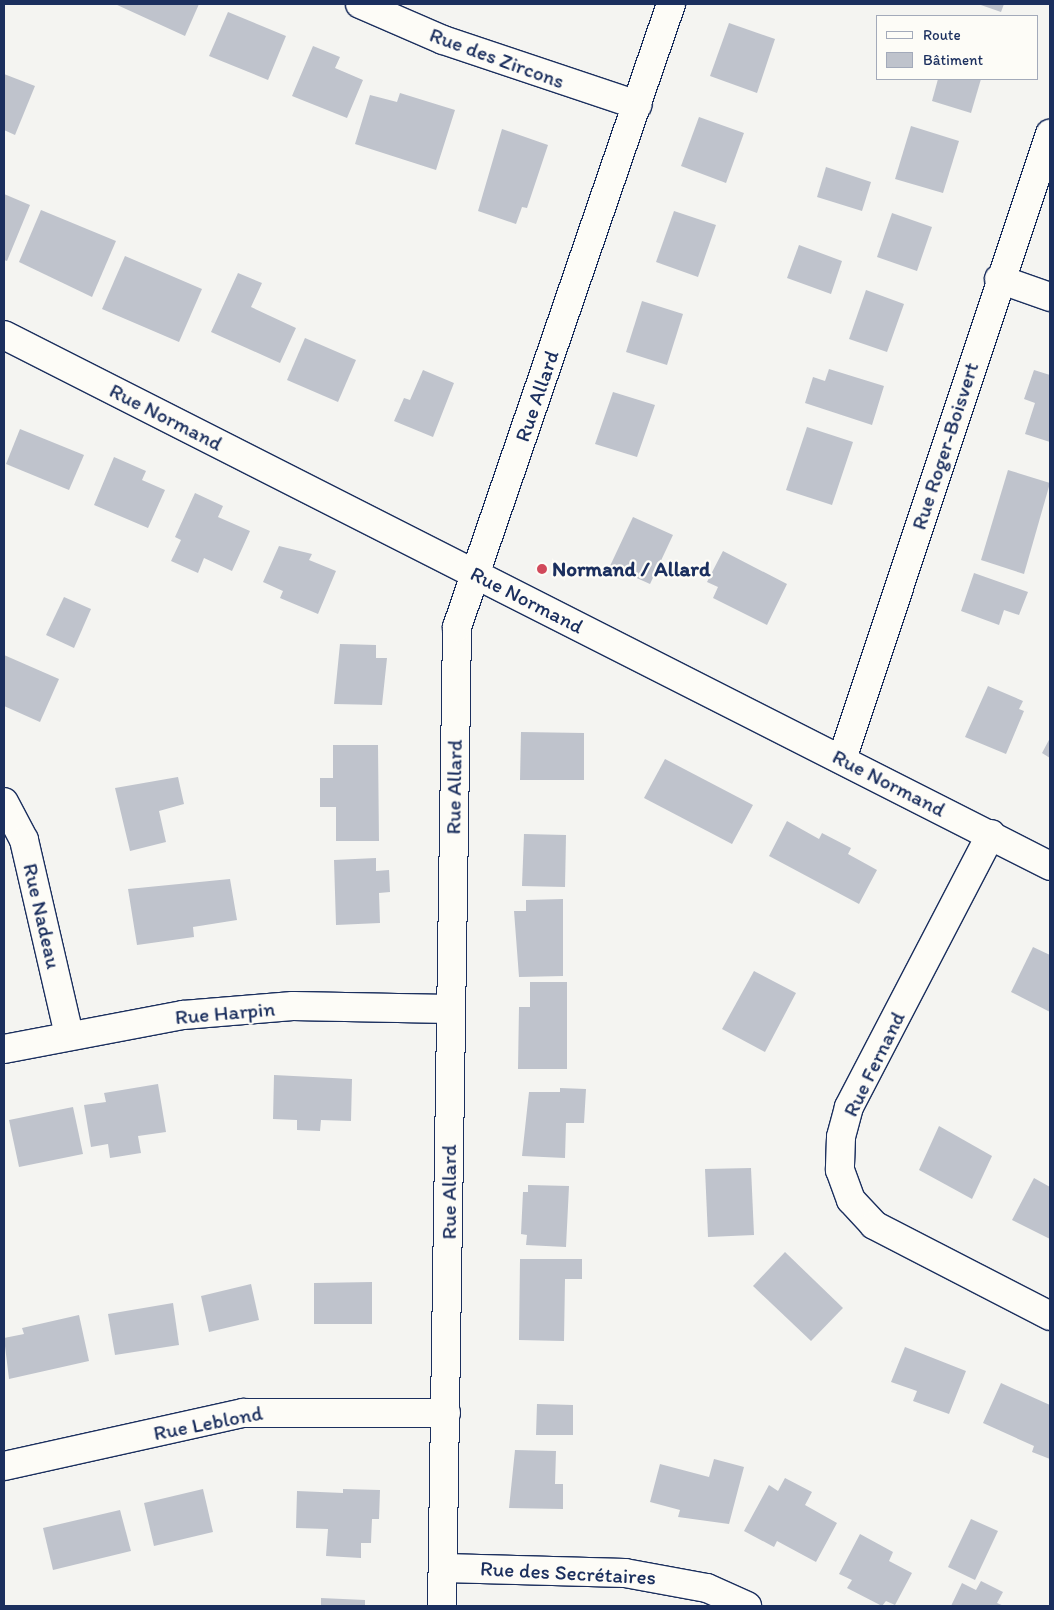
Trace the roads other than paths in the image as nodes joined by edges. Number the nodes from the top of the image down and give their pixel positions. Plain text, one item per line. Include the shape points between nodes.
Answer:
1 (360, 4) edge
2 (670, 4) edge
3 (637, 105) junction
4 (1050, 134) edge
5 (999, 278) junction
6 (1050, 296) edge
7 (4, 335) edge
8 (474, 574) junction
9 (842, 759) junction
10 (4, 802) edge
11 (991, 834) junction
12 (1050, 866) edge
13 (450, 1009) junction
14 (69, 1035) junction
15 (4, 1049) edge
16 (1050, 1316) edge
17 (446, 1413) junction
18 (4, 1466) edge
19 (444, 1568) junction
20 (442, 1606) edge
21 (747, 1606) edge

1 - 3 street, Rue des Zircons via 443,40
2 - 3 street, Rue Allard
3 - 8 street, Rue Allard
4 - 5 street, Rue Roger-Boisvert
5 - 6 street
5 - 9 street, Rue Roger-Boisvert
7 - 8 street, Rue Normand
8 - 9 street, Rue Normand
8 - 13 street, Rue Allard via 457,628
9 - 11 street, Rue Normand
10 - 14 street, Rue Nadeau via 24,840
11 - 12 street, Rue Normand
11 - 16 street, Rue Fernand via 849,1107 841,1136 840,1170 851,1200 874,1225
13 - 14 street, Rue Harpin via 293,1006 183,1015
13 - 17 street, Rue Allard
14 - 15 street, Rue Harpin
17 - 18 street, Rue Leblond via 243,1413
17 - 19 street, Rue Allard
19 - 20 street, Rue Allard
19 - 21 street, Rue des Secrétaires via 625,1573 707,1588

